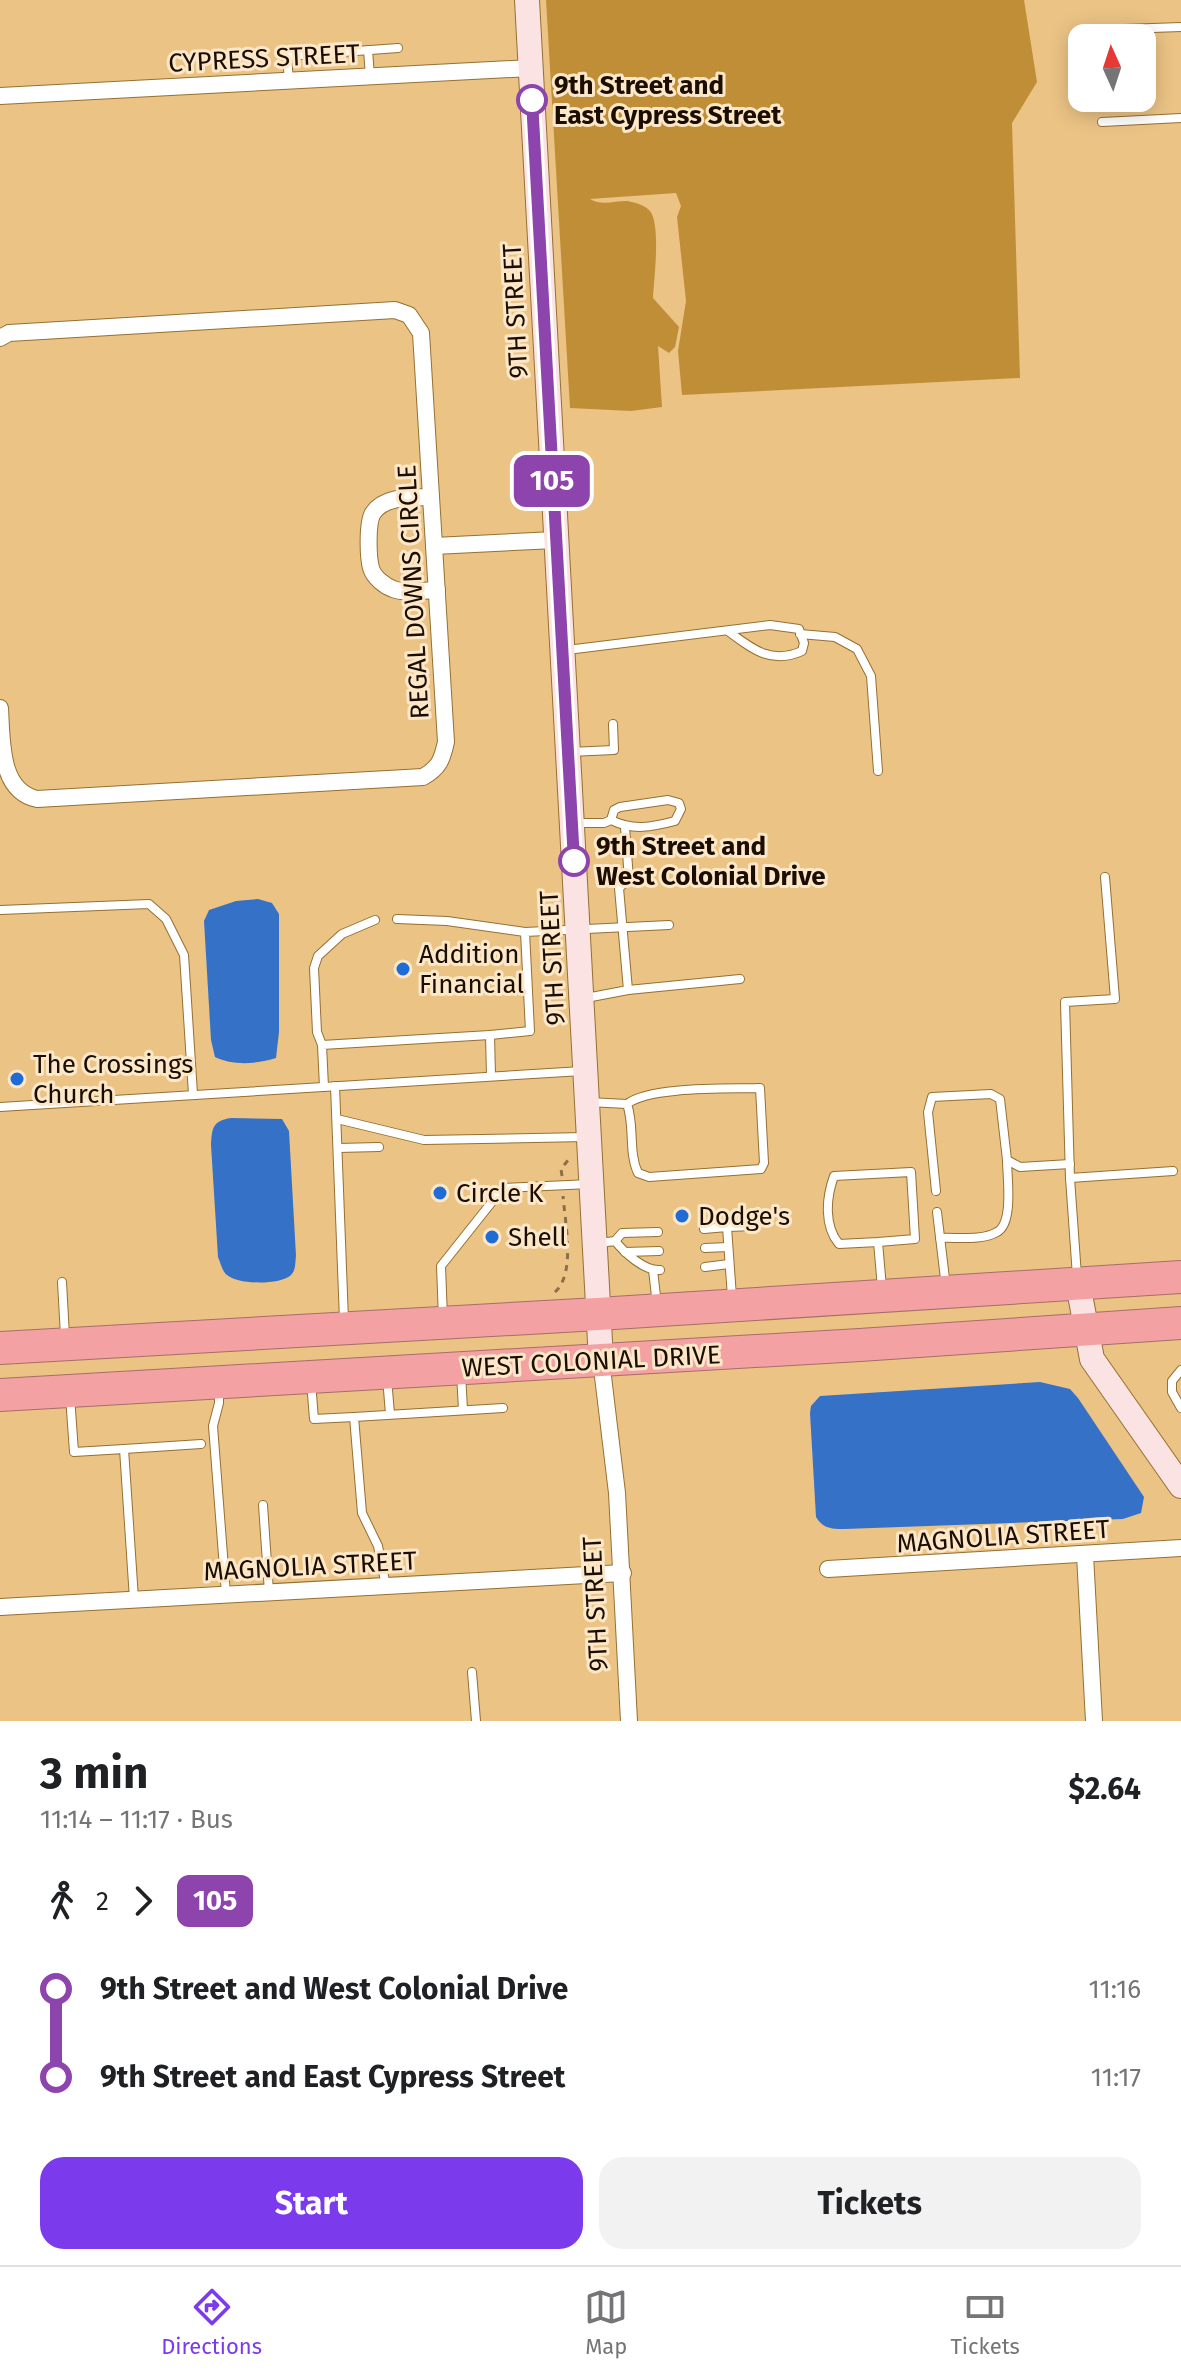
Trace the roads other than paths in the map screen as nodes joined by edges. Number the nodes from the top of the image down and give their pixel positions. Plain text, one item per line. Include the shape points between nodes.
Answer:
1 (527, 0) edge
2 (1181, 27) edge
3 (1156, 28) edge
4 (398, 48) dead end
5 (368, 50) junction
6 (531, 68) junction
7 (370, 76) junction
8 (289, 81) junction
9 (0, 96) edge
10 (1181, 118) edge
11 (1102, 122) dead end
12 (0, 338) edge
13 (431, 497) junction
14 (555, 540) junction
15 (434, 546) junction
16 (437, 590) junction
17 (728, 631) junction
18 (800, 634) junction
19 (562, 651) junction
20 (0, 708) edge
21 (613, 724) dead end
22 (568, 752) junction
23 (878, 771) dead end
24 (611, 820) junction
25 (572, 823) junction
26 (625, 827) junction
27 (1105, 877) dead end
28 (0, 910) edge
29 (397, 919) dead end
30 (375, 920) dead end
31 (669, 925) dead end
32 (624, 929) junction
33 (578, 930) junction
34 (525, 932) junction
35 (740, 979) dead end
36 (628, 990) junction
37 (582, 999) junction
38 (490, 1035) junction
39 (322, 1045) junction
40 (586, 1071) junction
41 (491, 1076) junction
42 (335, 1086) junction
43 (324, 1087) junction
44 (193, 1094) junction
45 (587, 1102) junction
46 (627, 1104) junction
47 (0, 1107) edge
48 (337, 1119) junction
49 (589, 1137) junction
50 (379, 1147) dead end
51 (338, 1148) junction
52 (1007, 1160) junction
53 (1070, 1164) junction
54 (1173, 1171) dead end
55 (1070, 1178) junction
56 (591, 1184) junction
57 (936, 1191) dead end
58 (937, 1212) dead end
59 (756, 1226) dead end
60 (727, 1227) junction
61 (704, 1229) dead end
62 (658, 1232) dead end
63 (940, 1238) junction
64 (605, 1242) junction
65 (878, 1242) junction
66 (728, 1247) junction
67 (705, 1248) dead end
68 (659, 1251) dead end
69 (624, 1252) junction
70 (729, 1264) junction
71 (705, 1267) dead end
72 (1181, 1277) edge
73 (62, 1282) dead end
74 (1078, 1284) junction
75 (946, 1293) junction
76 (882, 1297) junction
77 (732, 1306) junction
78 (657, 1311) junction
79 (598, 1314) junction
80 (444, 1323) junction
81 (1181, 1323) edge
82 (345, 1329) junction
83 (1086, 1329) junction
84 (148, 1340) junction
85 (65, 1344) junction
86 (0, 1348) edge
87 (601, 1360) junction
88 (461, 1368) junction
89 (1181, 1370) edge
90 (387, 1373) junction
91 (311, 1377) junction
92 (218, 1383) junction
93 (70, 1391) junction
94 (0, 1394) edge
95 (1180, 1405) edge
96 (503, 1408) dead end
97 (463, 1410) junction
98 (390, 1414) junction
99 (354, 1417) junction
100 (201, 1444) dead end
101 (124, 1449) junction
102 (1181, 1486) edge
103 (263, 1505) dead end
104 (1181, 1548) edge
105 (1085, 1555) junction
106 (828, 1569) dead end
107 (623, 1573) junction
108 (386, 1586) junction
109 (269, 1592) junction
110 (226, 1594) junction
111 (134, 1599) junction
112 (0, 1607) edge
113 (472, 1672) dead end
114 (476, 1721) edge
115 (629, 1721) edge
116 (1094, 1721) edge

1 - 6 street, 9TH STREET
2 - 3 lane
4 - 5 lane
5 - 7 lane
5 - 8 lane via 287,56
6 - 7 street, CYPRESS STREET
6 - 14 street, 9TH STREET
7 - 8 street, CYPRESS STREET
8 - 9 street, CYPRESS STREET
10 - 11 lane
12 - 13 street, REGAL DOWNS CIRCLE via 9,333 395,310 409,315 421,333
13 - 15 street, REGAL DOWNS CIRCLE
13 - 16 street via 386,502 373,513 368,528 371,569 380,581 396,590
14 - 15 street
14 - 19 street, 9TH STREET
15 - 16 street, REGAL DOWNS CIRCLE
16 - 20 street, REGAL DOWNS CIRCLE via 446,742 436,769 423,777 37,799 12,789 4,775
17 - 18 lane via 770,625 799,629
17 - 18 lane via 755,651 786,659 802,651
17 - 19 lane
18 - 23 lane via 835,637 857,649 871,676
19 - 22 street, 9TH STREET
21 - 22 lane via 614,750
22 - 25 street, 9TH STREET
24 - 25 lane
24 - 26 lane
24 - 26 lane via 620,807 679,803 675,821
25 - 33 street, 9TH STREET
26 - 32 lane via 629,879 619,888
27 - 53 lane via 1115,999 1065,1002
28 - 44 lane via 149,904 166,919 184,955
29 - 34 lane
30 - 39 lane via 342,934 318,956 314,968
31 - 32 lane
32 - 33 lane
32 - 36 lane
33 - 34 lane
33 - 37 street, 9TH STREET
34 - 38 lane via 530,1031
35 - 36 lane
36 - 37 lane
37 - 40 street, 9TH STREET
38 - 39 lane
38 - 41 lane
39 - 43 lane
40 - 41 lane
40 - 45 street, 9TH STREET
41 - 42 lane
42 - 43 lane
42 - 48 lane
43 - 44 lane
44 - 47 lane
45 - 46 lane
45 - 49 street, 9TH STREET
46 - 46 lane via 638,1173 649,1177 761,1169 764,1163 760,1088 636,1096
48 - 49 lane via 424,1140
48 - 51 lane
49 - 56 street, 9TH STREET
50 - 51 lane
51 - 82 lane
52 - 53 lane via 1020,1167
52 - 57 lane via 1000,1099 991,1094 932,1097 928,1112
52 - 63 lane via 1006,1222 997,1232 981,1236
53 - 55 lane
54 - 55 lane
55 - 74 lane
56 - 64 street, 9TH STREET
56 - 80 lane via 503,1188 441,1266
58 - 63 lane
59 - 60 lane
60 - 61 lane
60 - 66 lane
62 - 64 lane via 622,1233
63 - 75 lane
64 - 69 lane
64 - 79 street, 9TH STREET
65 - 65 lane via 915,1239 911,1172 834,1176 828,1194 830,1233 839,1244
65 - 76 lane
66 - 67 lane
66 - 70 lane
68 - 69 lane
69 - 78 lane via 657,1270
70 - 71 lane
70 - 77 lane
72 - 74 highway, WEST COLONIAL DRIVE
73 - 85 lane
74 - 75 highway, WEST COLONIAL DRIVE
74 - 83 street
75 - 76 highway, WEST COLONIAL DRIVE
76 - 77 highway, WEST COLONIAL DRIVE
77 - 78 highway, WEST COLONIAL DRIVE
78 - 79 highway, WEST COLONIAL DRIVE
79 - 80 highway, WEST COLONIAL DRIVE
79 - 87 street, 9TH STREET
80 - 82 highway, WEST COLONIAL DRIVE
81 - 83 highway, WEST COLONIAL DRIVE
82 - 84 highway, WEST COLONIAL DRIVE
83 - 87 highway, WEST COLONIAL DRIVE
83 - 102 street via 1092,1359
84 - 85 highway, WEST COLONIAL DRIVE
84 - 93 highway via 75,1372
85 - 86 highway, WEST COLONIAL DRIVE
85 - 94 highway via 35,1374
87 - 88 highway, WEST COLONIAL DRIVE
87 - 107 street, 9TH STREET
88 - 90 highway, WEST COLONIAL DRIVE
88 - 97 lane
89 - 95 lane via 1172,1381
90 - 91 highway, WEST COLONIAL DRIVE
90 - 98 lane
91 - 92 highway, WEST COLONIAL DRIVE
91 - 99 lane via 314,1419
92 - 93 highway, WEST COLONIAL DRIVE
92 - 110 lane via 213,1426
93 - 94 highway, WEST COLONIAL DRIVE
93 - 101 lane via 74,1452
96 - 97 lane
97 - 98 lane
98 - 99 lane
99 - 108 lane via 362,1513 378,1546
100 - 101 lane
101 - 111 lane
103 - 109 lane
104 - 105 street, MAGNOLIA STREET
105 - 106 street, MAGNOLIA STREET
105 - 116 street
107 - 108 street, MAGNOLIA STREET
107 - 115 street, 9TH STREET
108 - 109 street, MAGNOLIA STREET
109 - 110 street, MAGNOLIA STREET
110 - 111 street, MAGNOLIA STREET
111 - 112 street, MAGNOLIA STREET
113 - 114 lane

